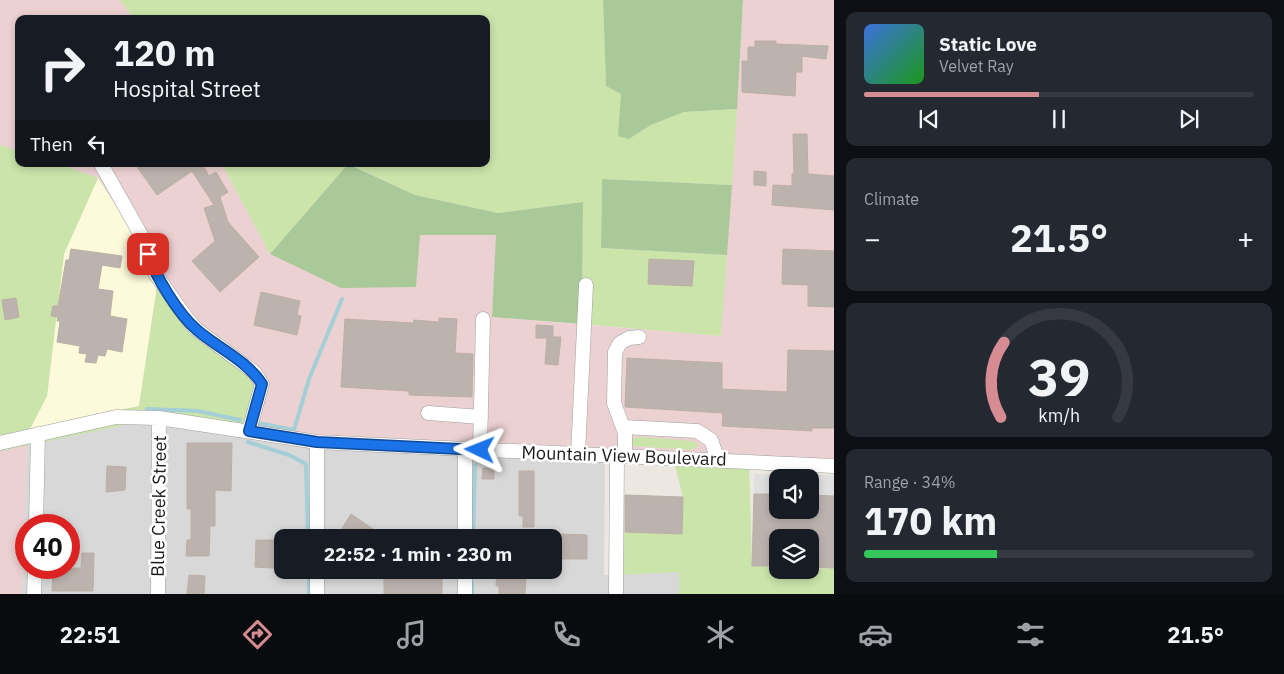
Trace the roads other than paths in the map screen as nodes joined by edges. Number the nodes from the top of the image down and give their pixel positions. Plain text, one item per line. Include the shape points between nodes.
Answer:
1 (104, 167) edge
2 (586, 285) dead end
3 (483, 319) dead end
4 (639, 337) dead end
5 (428, 414) dead end
6 (481, 417) junction
7 (160, 418) junction
8 (624, 427) junction
9 (249, 431) junction
10 (38, 434) junction
11 (317, 442) junction
12 (0, 444) edge
13 (465, 450) junction
14 (480, 450) junction
15 (578, 454) junction
16 (621, 456) junction
17 (718, 460) junction
18 (834, 466) edge
19 (36, 514) edge
20 (317, 529) edge
21 (465, 529) edge
22 (35, 579) edge
23 (317, 579) edge
24 (465, 579) edge
25 (34, 594) edge
26 (158, 594) edge
27 (317, 594) edge
28 (465, 594) edge
29 (616, 594) edge

1 - 9 street via 141,235 154,272 186,318 196,330 254,372 262,384
2 - 15 street
3 - 6 street
4 - 8 street via 620,343 616,352 614,403
5 - 6 street
6 - 14 street
7 - 9 street, Mountain View Boulevard
7 - 10 street, Mountain View Boulevard via 116,417
7 - 26 street, Blue Creek Street
8 - 16 street
8 - 17 street via 697,431 711,440
9 - 11 street, Mountain View Boulevard
10 - 12 street, Mountain View Boulevard
10 - 19 street
11 - 13 street, Mountain View Boulevard
11 - 20 street
13 - 14 street, Mountain View Boulevard
13 - 21 street
14 - 15 street, Mountain View Boulevard
15 - 16 street, Mountain View Boulevard
16 - 17 street, Mountain View Boulevard
16 - 29 street
17 - 18 street, Mountain View Boulevard
22 - 25 street
23 - 27 street
24 - 28 street

